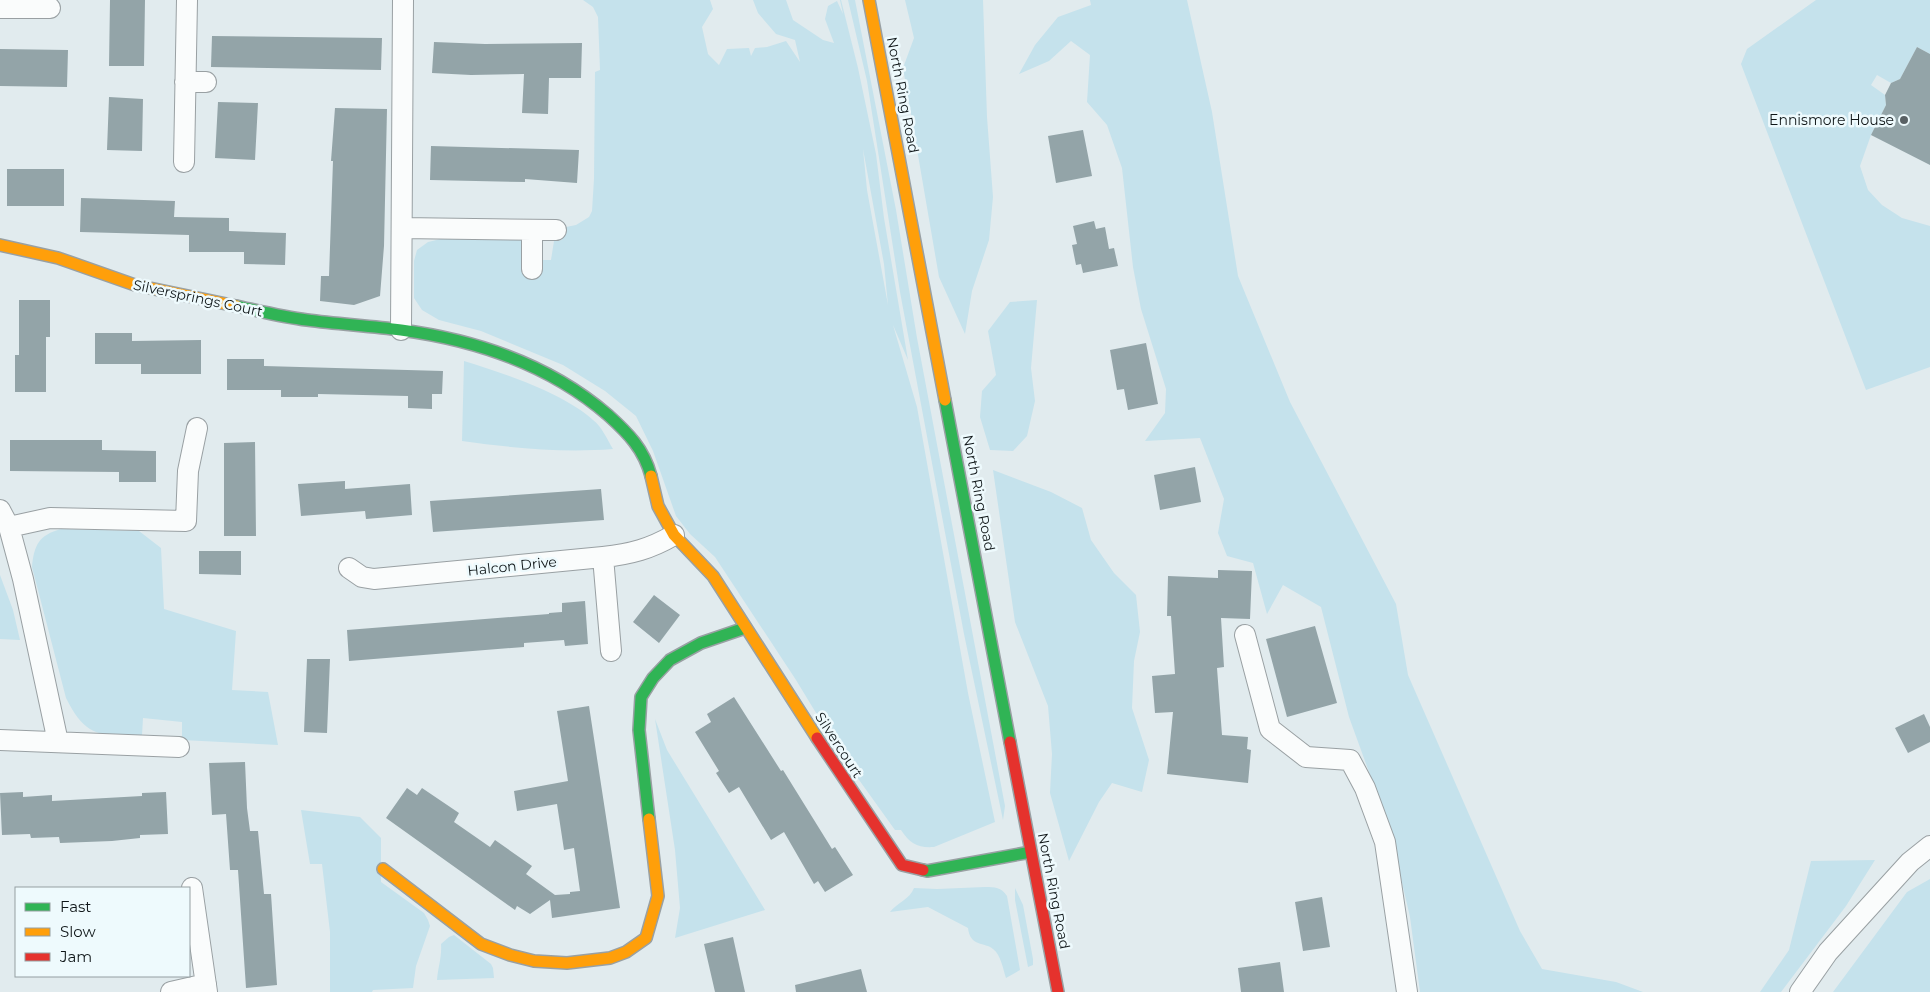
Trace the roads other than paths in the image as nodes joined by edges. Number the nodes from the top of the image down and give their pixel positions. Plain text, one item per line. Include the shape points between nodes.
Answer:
1 (187, 0) edge
2 (403, 0) edge
3 (869, 0) edge
4 (0, 8) edge
5 (50, 8) dead end
6 (185, 82) junction
7 (206, 82) dead end
8 (184, 162) dead end
9 (402, 228) junction
10 (532, 230) junction
11 (556, 230) dead end
12 (0, 245) edge
13 (532, 269) dead end
14 (401, 330) junction
15 (197, 428) dead end
16 (5, 518) edge
17 (674, 535) junction
18 (603, 557) junction
19 (349, 568) dead end
20 (744, 628) junction
21 (1245, 635) dead end
22 (611, 652) dead end
23 (0, 740) edge
24 (58, 742) junction
25 (179, 747) dead end
26 (1930, 846) edge
27 (1032, 852) junction
28 (383, 869) dead end
29 (192, 888) dead end
30 (207, 988) edge
31 (171, 992) edge
32 (1058, 992) edge
33 (1407, 992) edge
34 (1800, 992) edge

1 - 6 street
2 - 9 street
3 - 27 street, North Ring Road
4 - 5 street
6 - 7 street
6 - 8 street
9 - 10 street
9 - 14 street
10 - 11 street
10 - 13 street
12 - 14 street, Silversprings Court via 58,258 144,287 305,320
14 - 17 street, Silversprings Court via 493,350 550,375 596,404 627,432 647,460 658,506
15 - 16 street via 188,471 186,521
16 - 24 street via 23,579
17 - 18 street, Halcon Drive via 655,546 630,554
17 - 20 street, Silvercourt via 713,576
18 - 19 street, Halcon Drive via 374,579 362,577
18 - 22 street
20 - 27 street, Silvercourt via 902,865 927,871
20 - 28 street via 701,643 670,660 641,697 639,730 658,896 646,938 626,952 610,958 567,963 534,961 510,955 481,944
21 - 33 street via 1270,729 1306,757 1350,760 1365,788 1385,842
23 - 24 street
24 - 25 street
26 - 34 street via 1910,862 1834,945
27 - 32 street, North Ring Road
29 - 30 street
30 - 31 street

